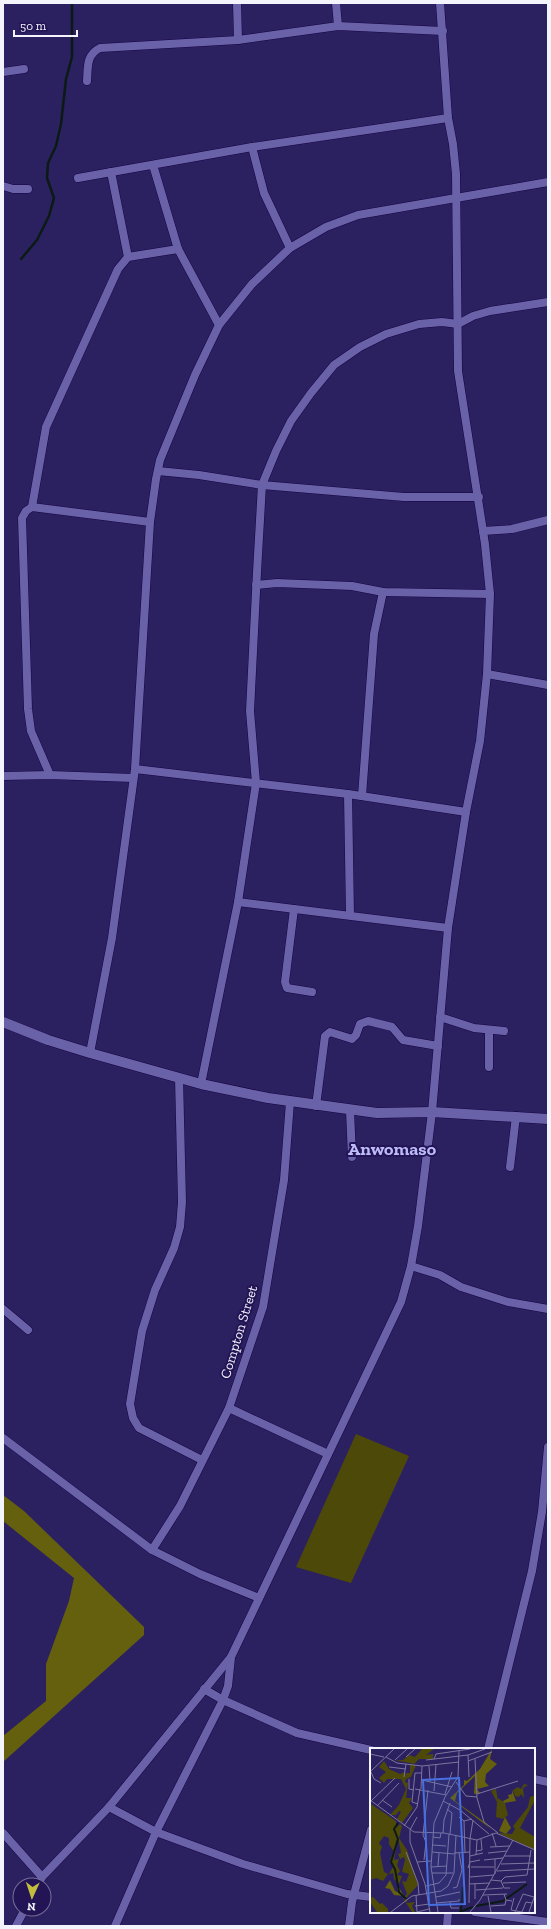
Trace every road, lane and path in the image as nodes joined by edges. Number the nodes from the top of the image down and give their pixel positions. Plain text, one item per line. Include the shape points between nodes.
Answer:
1 (237, 3) edge
2 (336, 3) edge
3 (440, 3) edge
4 (338, 26) junction
5 (443, 31) junction
6 (238, 40) junction
7 (24, 69) dead end
8 (3, 72) edge
9 (87, 81) dead end
10 (448, 118) junction
11 (252, 147) junction
12 (152, 165) junction
13 (111, 172) junction
14 (78, 178) dead end
15 (548, 182) edge
16 (3, 186) edge
17 (28, 189) dead end
18 (456, 197) junction
19 (290, 248) junction
20 (178, 249) junction
21 (128, 257) junction
22 (548, 302) edge
23 (458, 324) junction
24 (219, 325) junction
25 (158, 471) junction
26 (262, 486) junction
27 (478, 497) junction
28 (32, 507) junction
29 (548, 520) edge
30 (150, 522) junction
31 (483, 532) junction
32 (256, 585) junction
33 (383, 592) junction
34 (490, 594) junction
35 (486, 674) junction
36 (548, 685) edge
37 (135, 769) junction
38 (50, 775) junction
39 (3, 776) edge
40 (133, 778) junction
41 (256, 783) junction
42 (348, 794) junction
43 (362, 796) junction
44 (466, 812) junction
45 (238, 902) junction
46 (294, 908) junction
47 (350, 915) junction
48 (448, 928) junction
49 (312, 992) dead end
50 (440, 1017) junction
51 (3, 1022) edge
52 (490, 1030) junction
53 (504, 1031) dead end
54 (438, 1046) junction
55 (90, 1053) junction
56 (489, 1067) dead end
57 (179, 1078) junction
58 (201, 1084) junction
59 (290, 1102) junction
60 (316, 1106) junction
61 (350, 1110) junction
62 (432, 1112) junction
63 (516, 1116) junction
64 (548, 1119) edge
65 (352, 1157) dead end
66 (510, 1167) dead end
67 (411, 1266) junction
68 (3, 1309) edge
69 (548, 1309) edge
70 (28, 1330) dead end
71 (229, 1408) junction
72 (3, 1438) edge
73 (548, 1447) edge
74 (548, 1453) edge
75 (328, 1454) junction
76 (202, 1460) junction
77 (152, 1550) junction
78 (258, 1598) junction
79 (231, 1657) junction
80 (204, 1689) junction
81 (223, 1700) junction
82 (488, 1748) edge
83 (370, 1750) edge
84 (535, 1779) edge
85 (548, 1782) edge
86 (109, 1807) junction
87 (156, 1832) junction
88 (3, 1833) edge
89 (370, 1834) edge
90 (37, 1877) edge
91 (44, 1877) edge
92 (355, 1895) junction
93 (370, 1898) edge
94 (448, 1913) edge
95 (482, 1913) edge
96 (21, 1917) edge
97 (548, 1922) edge
98 (16, 1926) edge
99 (115, 1926) edge
100 (349, 1926) edge
101 (447, 1926) edge

1 - 6 street
2 - 4 street
3 - 5 street
4 - 5 street
4 - 6 street
5 - 10 street
6 - 9 street via 100,48 93,52 88,62
7 - 8 street
10 - 11 street
10 - 18 street via 453,144
11 - 12 street
11 - 19 street via 264,193
12 - 13 street
12 - 20 street
13 - 14 street
13 - 21 street
15 - 18 street
16 - 17 street
18 - 19 street via 358,215 326,227
18 - 23 street
19 - 24 street via 252,284
20 - 21 street
20 - 24 street
21 - 28 street via 118,269 46,427
22 - 23 street via 490,311
23 - 26 street via 419,324 386,334 360,347 334,365 291,421
23 - 27 street via 458,371
24 - 25 street via 195,375 160,460
25 - 26 street via 200,475
25 - 30 street
26 - 27 street via 404,497
26 - 32 street
27 - 31 street
28 - 30 street
28 - 38 street via 26,511 21,526 28,709 32,731
29 - 31 street via 512,529
30 - 37 street
31 - 34 street
32 - 33 street via 277,583 352,586
32 - 41 street via 250,711
33 - 34 street
33 - 43 street via 374,634
34 - 35 street
35 - 36 street
35 - 44 street via 480,741
37 - 40 street
37 - 41 street
38 - 39 street
38 - 40 street
40 - 55 street via 112,938
41 - 42 street
41 - 45 street
42 - 43 street
42 - 47 street
43 - 44 street
44 - 48 street
45 - 46 street
45 - 58 street
46 - 47 street
46 - 49 street via 285,982 287,988
47 - 48 street
48 - 50 street
50 - 52 street
50 - 54 street
51 - 55 street
52 - 53 street
52 - 56 street
54 - 60 street via 403,1040 392,1027 368,1021 360,1024 356,1036 352,1038 330,1032 326,1036
54 - 62 street
55 - 57 street
57 - 58 street
57 - 76 street via 182,1202 180,1227 142,1331 130,1404 133,1418 139,1428
58 - 59 street
59 - 60 street
59 - 71 street, Compton Street via 284,1180 263,1307
60 - 61 street
61 - 62 street via 378,1113
61 - 65 street
62 - 63 street
62 - 67 street
63 - 64 street
63 - 66 street
67 - 69 street via 501,1300
67 - 75 street via 400,1302
68 - 70 street
71 - 75 street
71 - 76 street, Compton Street
72 - 77 street
73 - 74 street
74 - 82 street via 532,1571
75 - 78 street
76 - 77 street, Compton Street via 180,1506
77 - 78 street via 200,1574
78 - 79 street
79 - 80 street
79 - 81 street via 228,1686
80 - 81 street
80 - 86 street
81 - 83 street via 297,1733
81 - 87 street
84 - 85 street
86 - 87 street
86 - 91 street
87 - 92 street via 243,1864
87 - 99 street
88 - 90 street
89 - 92 street
92 - 93 street
92 - 100 street
94 - 101 street
95 - 97 street
96 - 98 street

